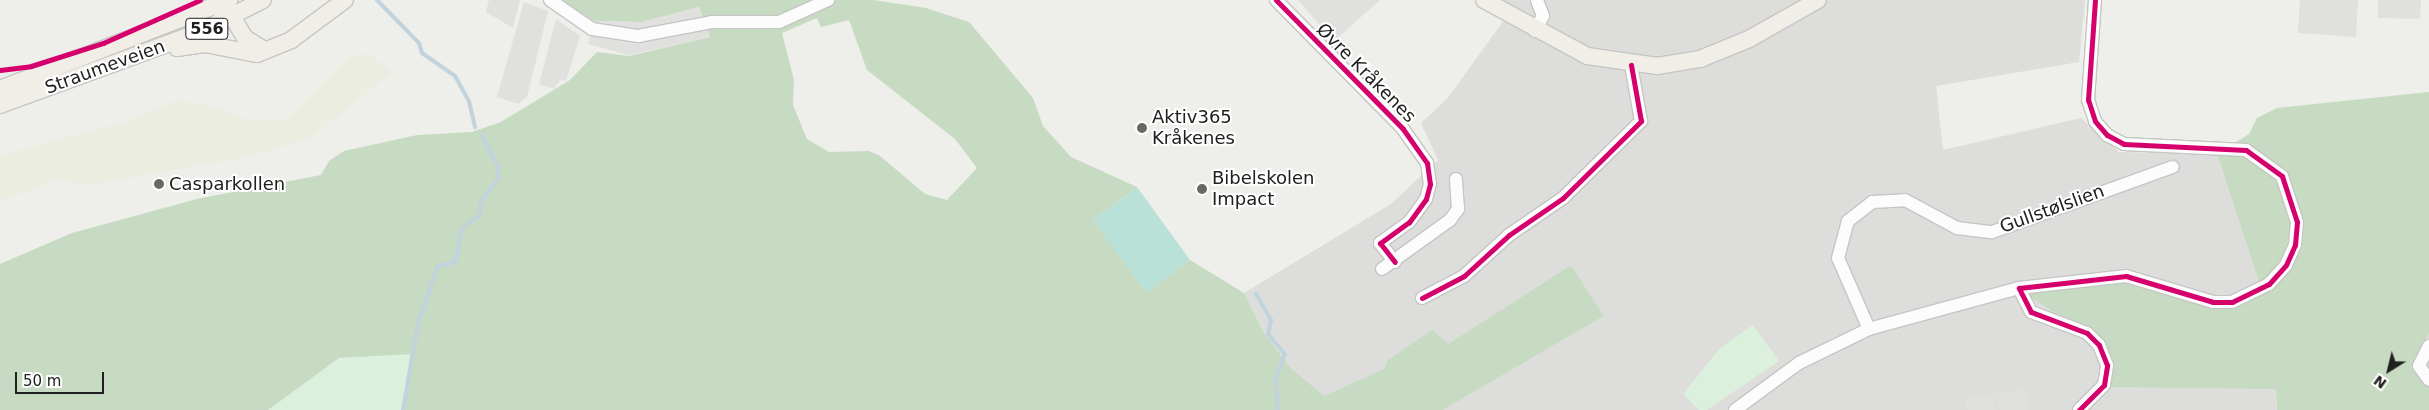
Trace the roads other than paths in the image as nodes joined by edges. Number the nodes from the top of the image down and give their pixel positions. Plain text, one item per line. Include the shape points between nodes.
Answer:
1 (229, 0) edge
2 (264, 0) edge
3 (345, 0) edge
4 (550, 0) edge
5 (828, 0) edge
6 (1276, 0) edge
7 (1484, 0) edge
8 (1538, 0) edge
9 (1818, 0) edge
10 (2095, 0) edge
11 (208, 11) junction
12 (233, 18) junction
13 (1535, 30) junction
14 (264, 50) junction
15 (147, 52) junction
16 (1631, 65) junction
17 (0, 89) edge
18 (0, 105) edge
19 (2173, 168) dead end
20 (1456, 179) dead end
21 (1395, 262) junction
22 (1382, 270) dead end
23 (2019, 288) junction
24 (1422, 298) dead end
25 (1869, 329) junction
26 (2429, 346) edge
27 (2429, 380) edge
28 (1735, 410) edge
29 (2079, 410) edge

1 - 11 main road, Straumeveien / 556
2 - 12 main road, Straumeveien / 556
3 - 14 main road via 290,40
4 - 5 street via 592,29 638,36 712,22 785,21
6 - 21 street, Øvre Kråkenes via 1403,129 1427,164 1430,184 1426,199 1409,222 1380,243
7 - 13 main road
8 - 13 street via 1543,16
9 - 16 main road via 1749,39 1700,59
10 - 23 street via 2088,100 2095,121 2124,144 2246,150 2269,164 2282,176 2293,199 2295,245 2286,265 2269,284 2232,302 2190,296 2126,276
11 - 12 main road
11 - 17 main road, Straumeveien / 556
12 - 14 main road via 245,38
12 - 15 main road, Straumeveien / 556
13 - 16 main road via 1587,56
14 - 15 main road via 247,54 205,44
15 - 18 main road, Straumeveien / 556
16 - 24 street via 1641,121 1563,198 1509,235 1464,276
19 - 25 street, Gullstølslien via 1992,232 1957,228 1904,200 1872,202 1848,221 1838,258
20 - 21 street via 1458,209 1450,220 1430,231
21 - 22 street
23 - 25 street
23 - 29 street via 2032,312 2087,332 2099,344 2107,365 2104,385
25 - 28 street via 1799,364
26 - 27 street via 2419,366

